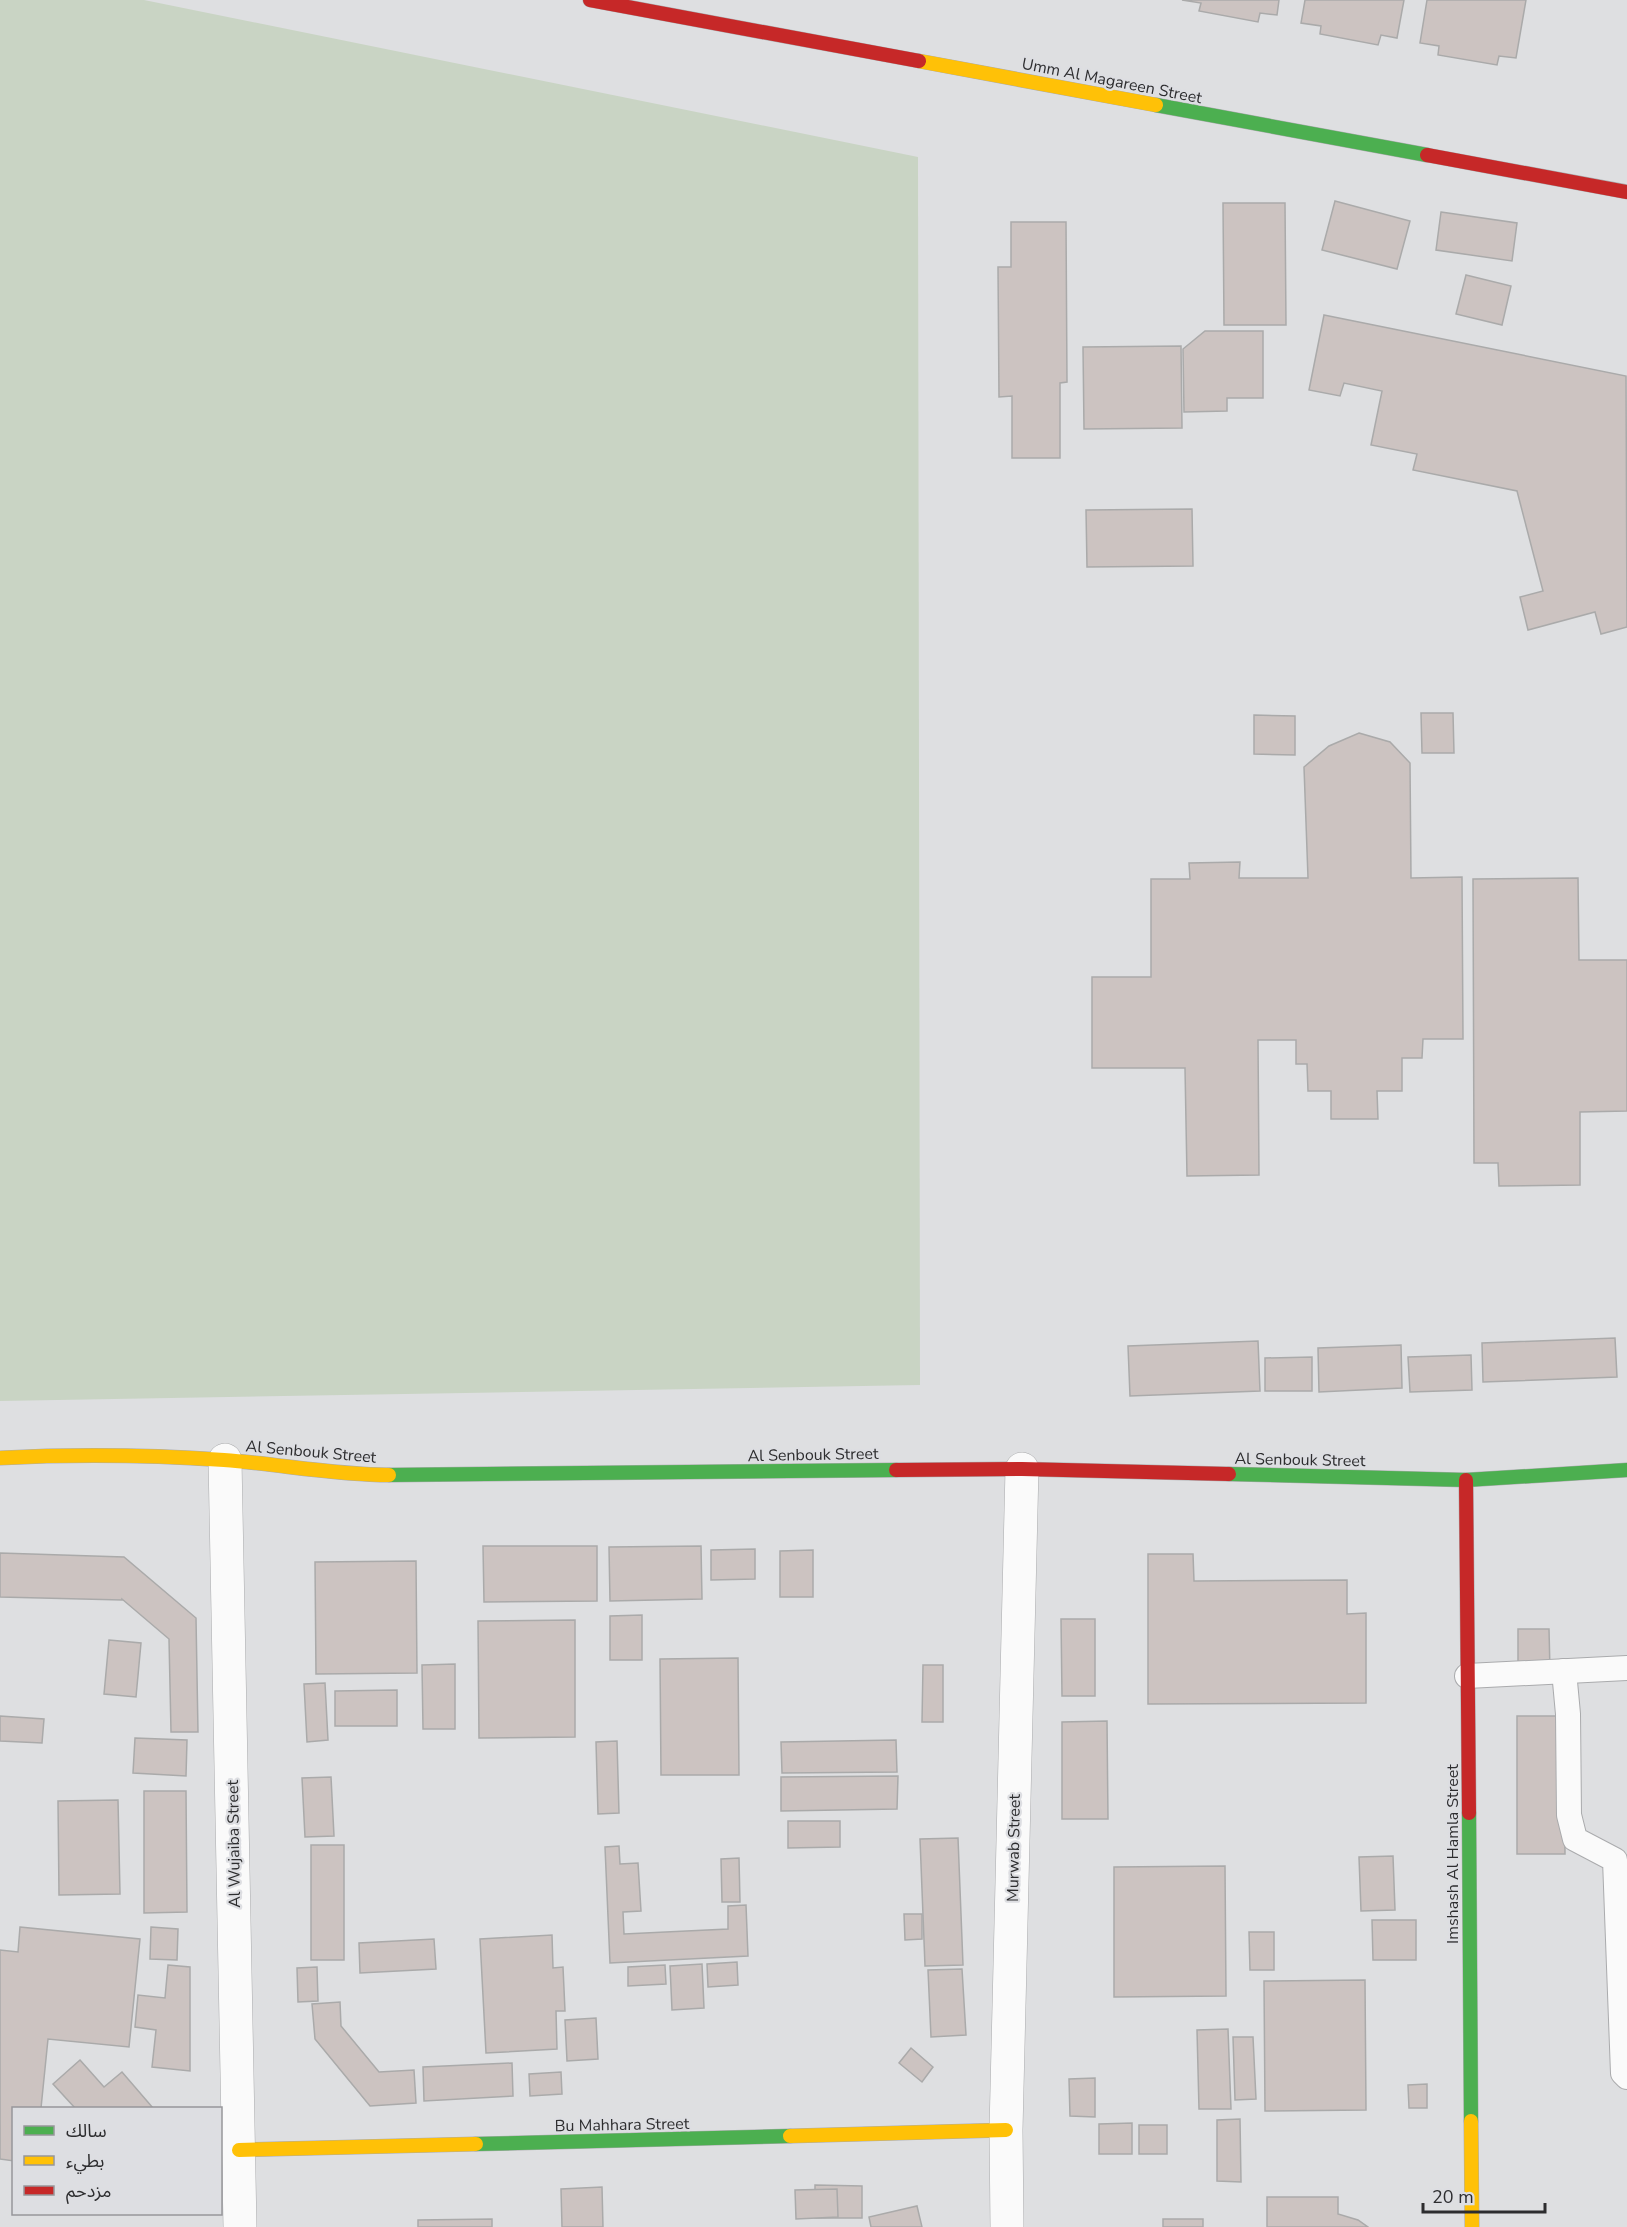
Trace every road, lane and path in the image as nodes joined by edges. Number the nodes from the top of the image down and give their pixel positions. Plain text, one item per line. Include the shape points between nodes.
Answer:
1 (590, 0) edge
2 (1627, 192) edge
3 (0, 1458) edge
4 (225, 1460) junction
5 (1022, 1469) junction
6 (1627, 1470) edge
7 (1466, 1480) junction
8 (1627, 1668) edge
9 (1564, 1671) junction
10 (1467, 1676) junction
11 (1621, 1856) edge
12 (1627, 2077) edge
13 (1006, 2130) junction
14 (239, 2150) junction
15 (240, 2227) edge
16 (1007, 2227) edge
17 (1472, 2227) edge

1 - 2 street, Umm Al Magareen Street
3 - 4 street, Al Senbouk Street via 79,1454
4 - 5 street, Al Senbouk Street via 358,1474
4 - 14 street, Al Wujaiba Street
5 - 7 street, Al Senbouk Street
5 - 13 street, Murwab Street
6 - 7 street, Al Senbouk Street
7 - 10 street, Imshash Al Hamla Street
8 - 9 lane
9 - 10 lane
9 - 11 lane via 1569,1815 1575,1839
10 - 17 street, Imshash Al Hamla Street
11 - 12 lane via 1623,2073
13 - 14 street, Bu Mahhara Street
13 - 16 street, Murwab Street
14 - 15 street, Al Wujaiba Street

